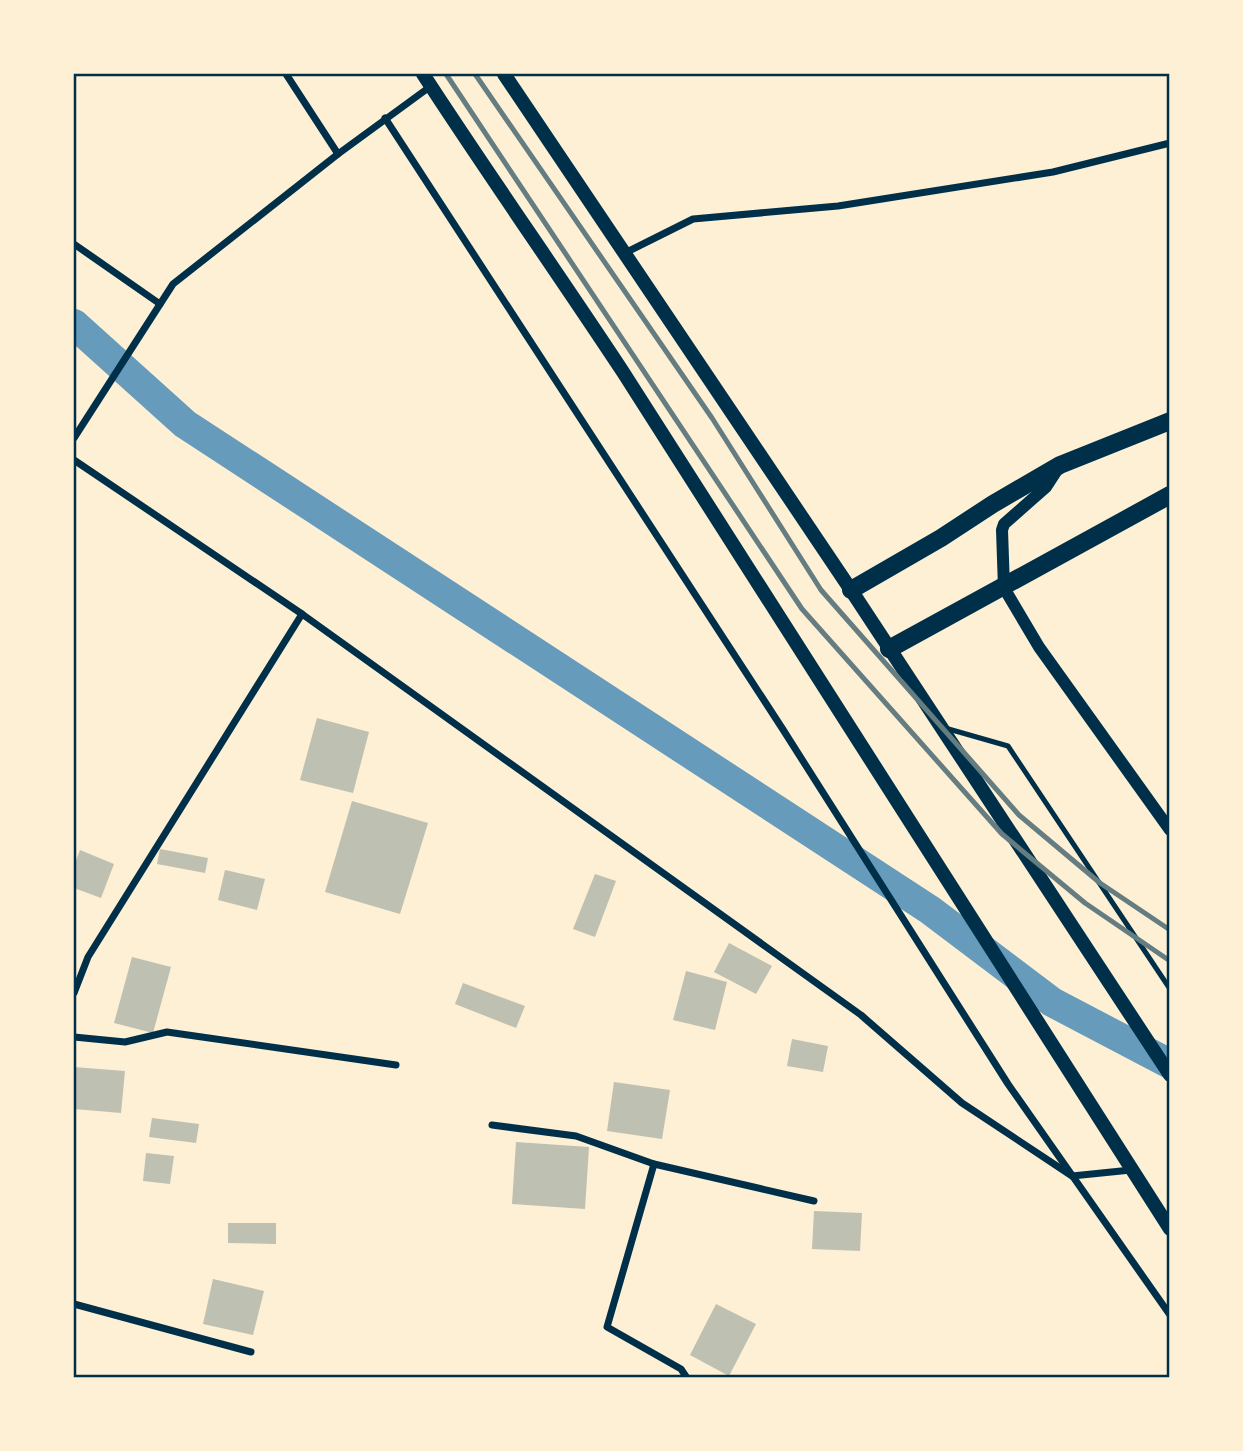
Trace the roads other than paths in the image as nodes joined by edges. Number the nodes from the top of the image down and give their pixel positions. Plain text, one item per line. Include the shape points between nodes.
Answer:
1 (286, 74) edge
2 (504, 74) edge
3 (427, 80) edge
4 (386, 118) junction
5 (1170, 143) edge
6 (338, 154) junction
7 (74, 244) edge
8 (624, 253) junction
9 (160, 304) junction
10 (1170, 421) edge
11 (75, 437) edge
12 (74, 460) edge
13 (1060, 465) junction
14 (1170, 495) edge
15 (1004, 587) junction
16 (850, 590) junction
17 (302, 614) junction
18 (889, 649) junction
19 (939, 726) junction
20 (1170, 830) edge
21 (1170, 989) edge
22 (74, 993) edge
23 (74, 1037) edge
24 (396, 1065) dead end
25 (1170, 1075) edge
26 (492, 1125) dead end
27 (654, 1164) junction
28 (1131, 1170) junction
29 (1072, 1176) junction
30 (814, 1201) dead end
31 (1170, 1229) edge
32 (74, 1304) edge
33 (1170, 1315) edge
34 (251, 1352) dead end
35 (687, 1377) edge

1 - 6 street
2 - 8 main road
3 - 4 street
3 - 28 main road via 635,391
4 - 6 street
4 - 29 street via 1008,1084
5 - 8 street via 1053,172 838,206 693,219
6 - 9 street via 173,284
7 - 9 street
8 - 16 main road
9 - 11 street
10 - 13 main road
12 - 17 street
13 - 15 street via 1046,487 1004,524
13 - 16 main road
14 - 15 main road
15 - 18 main road
15 - 20 street via 1040,648
16 - 18 main road
17 - 22 street via 88,957
17 - 29 street via 861,1015 962,1103
18 - 19 main road
19 - 21 lane via 1008,746
19 - 25 main road
23 - 24 street via 125,1042 167,1032
26 - 27 street via 576,1136
27 - 30 street
27 - 35 street via 607,1327 681,1369
28 - 29 street
28 - 31 main road
29 - 33 street
32 - 34 street

